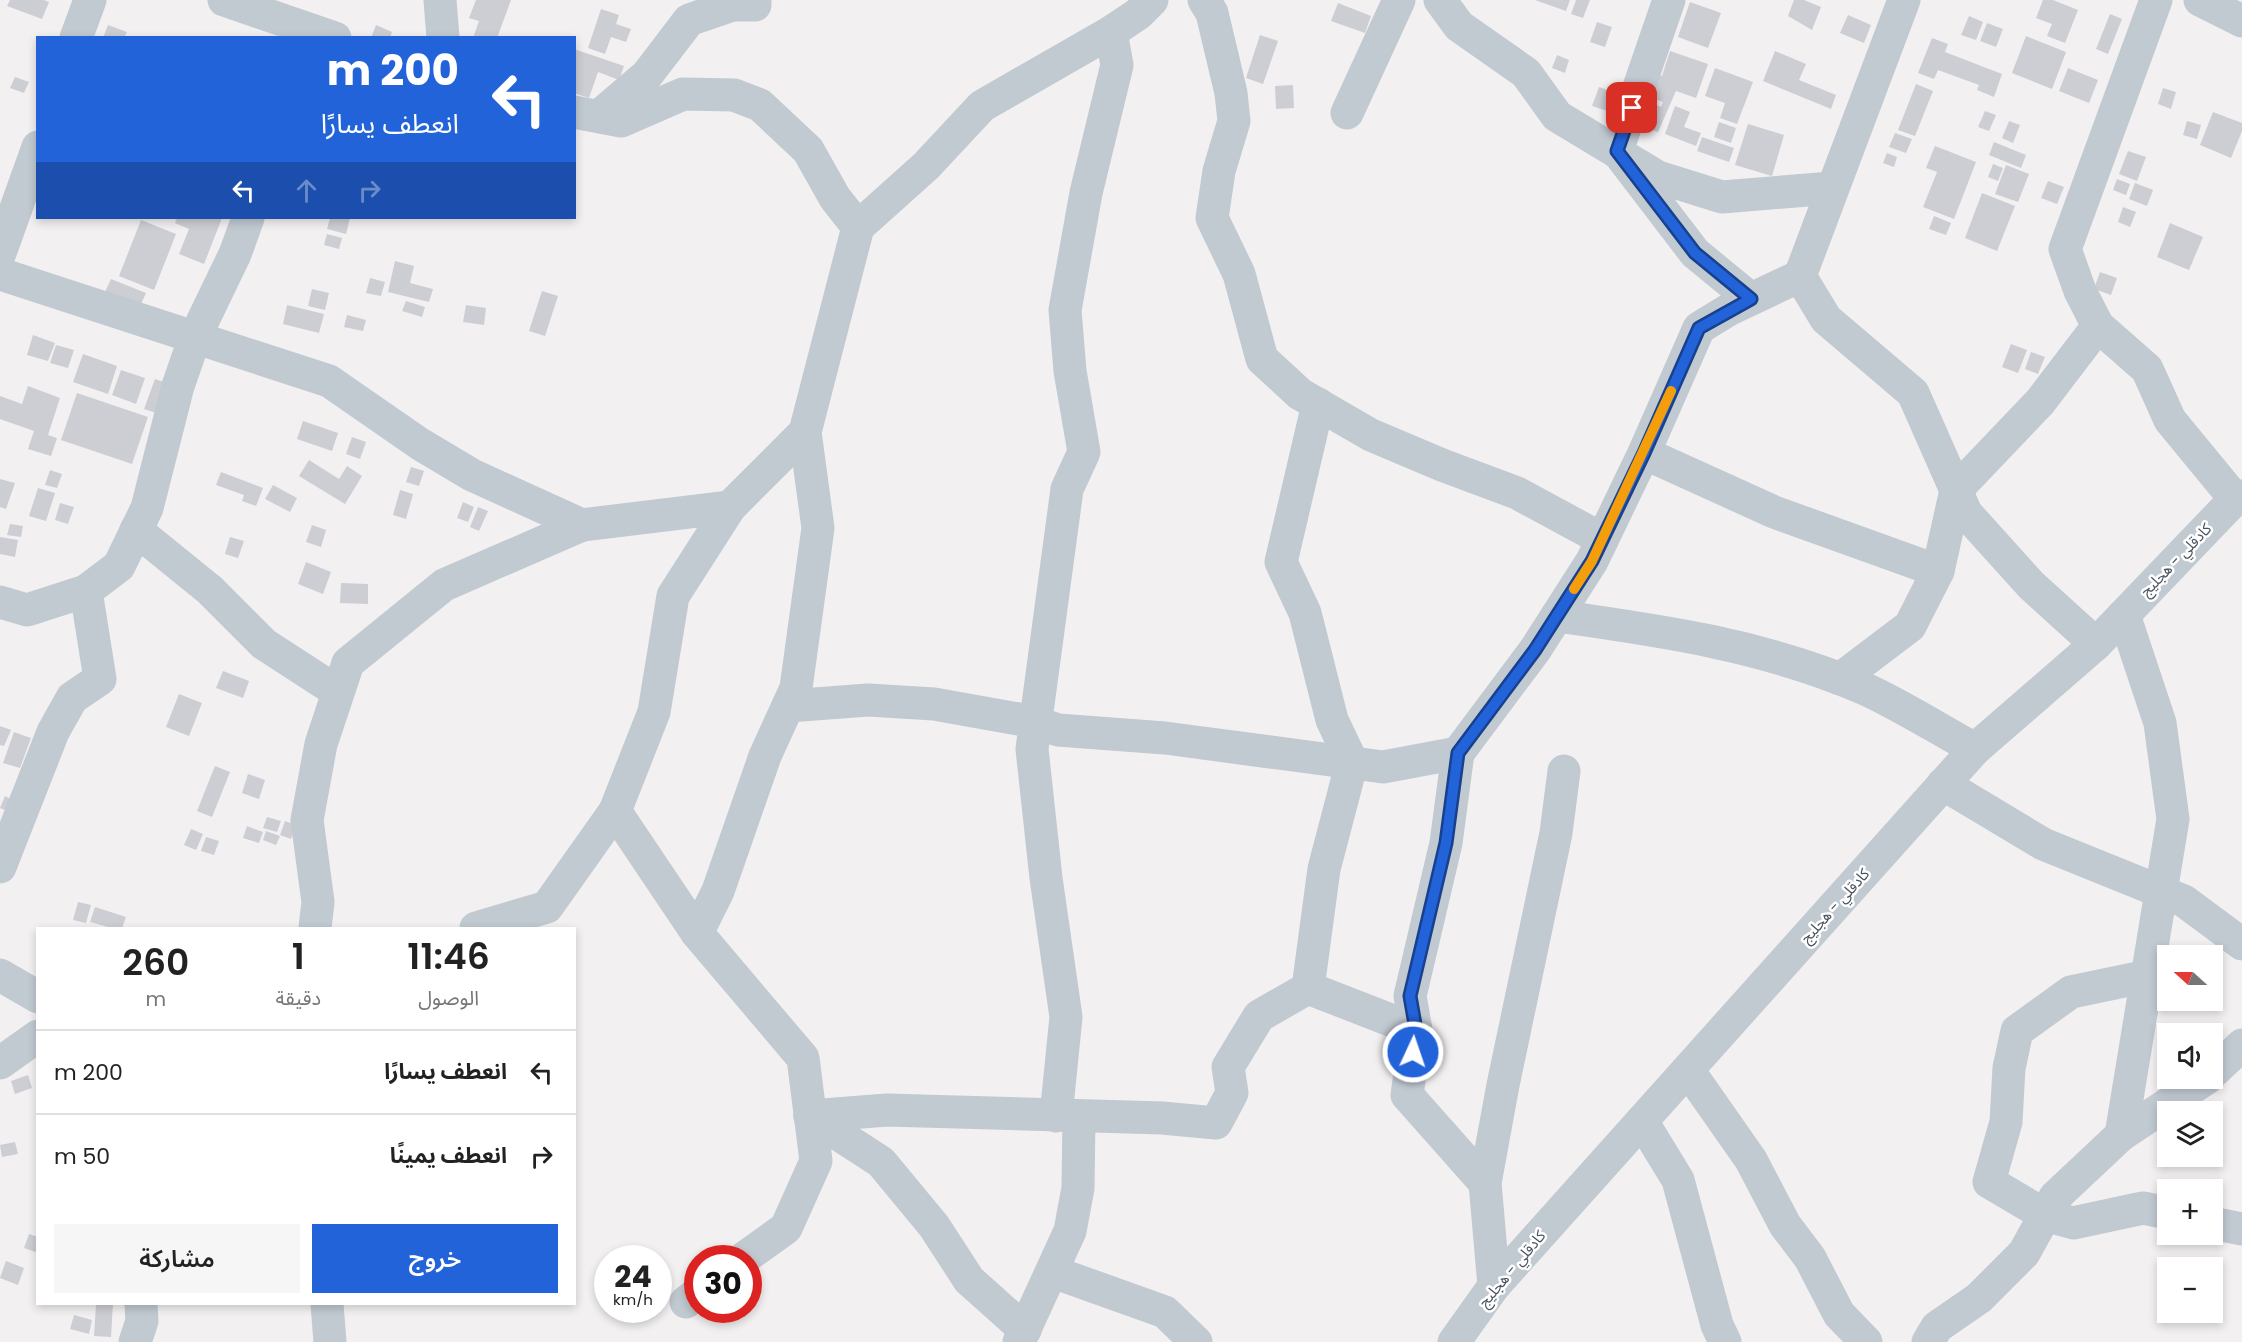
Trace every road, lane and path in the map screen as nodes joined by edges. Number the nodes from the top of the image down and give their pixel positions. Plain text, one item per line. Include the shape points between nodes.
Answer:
1 (90, 0) edge
2 (224, 0) edge
3 (440, 0) edge
4 (755, 0) edge
5 (1152, 0) edge
6 (1204, 0) edge
7 (1399, 0) edge
8 (1440, 0) edge
9 (1669, 0) edge
10 (1904, 0) edge
11 (2156, 0) edge
12 (2200, 0) edge
13 (2242, 21) edge
14 (1111, 32) junction
15 (77, 36) edge
16 (329, 36) edge
17 (443, 36) edge
18 (1347, 113) dead end
19 (587, 114) edge
20 (1617, 151) junction
21 (36, 153) edge
22 (1832, 188) junction
23 (248, 219) edge
24 (858, 227) junction
25 (0, 253) edge
26 (0, 274) edge
27 (1800, 276) junction
28 (1751, 299) junction
29 (2098, 326) junction
30 (195, 337) junction
31 (1318, 404) junction
32 (805, 432) junction
33 (1644, 453) junction
34 (1956, 490) junction
35 (2238, 498) edge
36 (730, 507) junction
37 (582, 525) junction
38 (136, 530) junction
39 (1602, 539) junction
40 (1938, 572) junction
41 (86, 591) junction
42 (0, 602) edge
43 (2124, 615) junction
44 (1557, 616) junction
45 (2096, 644) junction
46 (1840, 680) junction
47 (338, 692) junction
48 (788, 706) junction
49 (1035, 722) junction
50 (1976, 748) junction
51 (1458, 753) junction
52 (1352, 762) junction
53 (1564, 771) dead end
54 (1943, 784) junction
55 (615, 811) junction
56 (0, 867) edge
57 (2160, 891) junction
58 (315, 927) edge
59 (485, 927) edge
60 (697, 933) junction
61 (2242, 944) edge
62 (0, 975) edge
63 (2148, 976) junction
64 (1308, 988) junction
65 (36, 997) edge
66 (1416, 1030) junction
67 (36, 1037) edge
68 (2242, 1045) edge
69 (0, 1063) edge
70 (2223, 1063) edge
71 (1688, 1070) junction
72 (2190, 1089) edge
73 (810, 1116) junction
74 (1067, 1116) junction
75 (1642, 1121) junction
76 (2121, 1135) junction
77 (1485, 1183) junction
78 (2157, 1211) edge
79 (2045, 1215) junction
80 (2223, 1225) edge
81 (2242, 1229) edge
82 (762, 1245) edge
83 (1053, 1272) junction
84 (1494, 1286) junction
85 (141, 1305) edge
86 (327, 1305) edge
87 (1022, 1336) edge
88 (135, 1342) edge
89 (330, 1342) edge
90 (1196, 1342) edge
91 (1455, 1342) edge
92 (1725, 1342) edge
93 (1866, 1342) edge
94 (1929, 1342) edge

1 - 15 street
2 - 16 street
3 - 17 street
4 - 19 street via 755,5 733,5 689,20 647,75
5 - 14 street
6 - 31 street via 1212,13 1234,121 1219,171 1212,218 1239,274 1262,359 1300,394
7 - 18 street
8 - 20 street via 1459,26 1526,73 1557,116
9 - 20 street
10 - 22 street
11 - 29 street via 2065,249
12 - 13 street
14 - 24 street via 982,106 926,166
14 - 49 street via 1117,65 1086,193 1065,310 1070,371 1084,452 1067,489
19 - 24 street via 621,121 683,94 734,95 760,105 808,150 835,198
20 - 22 street via 1658,177 1722,197
20 - 28 street via 1695,253
21 - 25 street
22 - 27 street
23 - 30 street
24 - 32 street
26 - 30 street
27 - 28 street
27 - 34 street via 1826,319 1913,393
28 - 33 street via 1699,328
29 - 34 street via 2040,402
29 - 35 street via 2147,369 2170,420
30 - 37 street via 329,381 472,475
30 - 38 street via 178,386 147,508
31 - 39 street via 1371,435 1517,493
31 - 52 street via 1281,562 1305,613 1332,720
32 - 36 street
32 - 48 street via 818,528 796,688
33 - 39 street
33 - 40 street via 1774,512
34 - 40 street
34 - 45 street via 1966,513 2031,585
35 - 43 street, كادقلي - هجليج
36 - 37 street
36 - 55 street via 673,596 654,712
37 - 47 street via 444,585 348,663
38 - 41 street via 120,566
38 - 47 street via 210,590 264,644
39 - 44 street
40 - 46 street via 1910,626
41 - 42 street via 27,610
41 - 56 street via 99,679 72,699 53,732
43 - 45 street, كادقلي - هجليج
43 - 57 street via 2160,723 2173,819
44 - 46 street via 1694,636 1759,651
44 - 51 street
45 - 50 street, كادقلي - هجليج
46 - 50 street
47 - 58 street via 321,744 307,820 318,902
48 - 49 street via 868,700 934,704
48 - 60 street via 743,812 718,891
49 - 52 street via 1058,730 1165,738
49 - 74 street via 1032,749 1065,1017
50 - 54 street, كادقلي - هجليج
51 - 52 street via 1383,766
51 - 66 street via 1446,843 1410,996
52 - 64 street via 1324,869
53 - 77 street via 1556,833
54 - 57 street via 2043,844
54 - 71 street, كادقلي - هجليج
55 - 59 street via 547,907
55 - 60 street
57 - 61 street via 2184,901
57 - 63 street
60 - 73 street via 803,1058
62 - 65 street
63 - 76 street
63 - 79 street via 2071,993 2017,1031 2006,1122 1989,1182
64 - 66 street
64 - 74 street via 1259,1016 1228,1067 1232,1093 1216,1124 1162,1118
66 - 77 street via 1407,1095
67 - 69 street
68 - 70 street
71 - 75 street, كادقلي - هجليج
71 - 93 street via 1751,1160 1839,1314
72 - 76 street
73 - 74 street via 887,1110
73 - 82 street via 816,1161 786,1227
73 - 87 street via 881,1162 934,1226 969,1280
74 - 83 street via 1078,1188 1070,1232
75 - 84 street, كادقلي - هجليج
75 - 92 street via 1678,1180
76 - 79 street via 2055,1197
77 - 84 street
78 - 79 street via 2143,1208 2073,1223
79 - 94 street via 2024,1253 1979,1298 1937,1327
80 - 81 street
83 - 87 street
83 - 90 street via 1165,1312
84 - 91 street, كادقلي - هجليج
85 - 88 street via 142,1321
86 - 89 street

